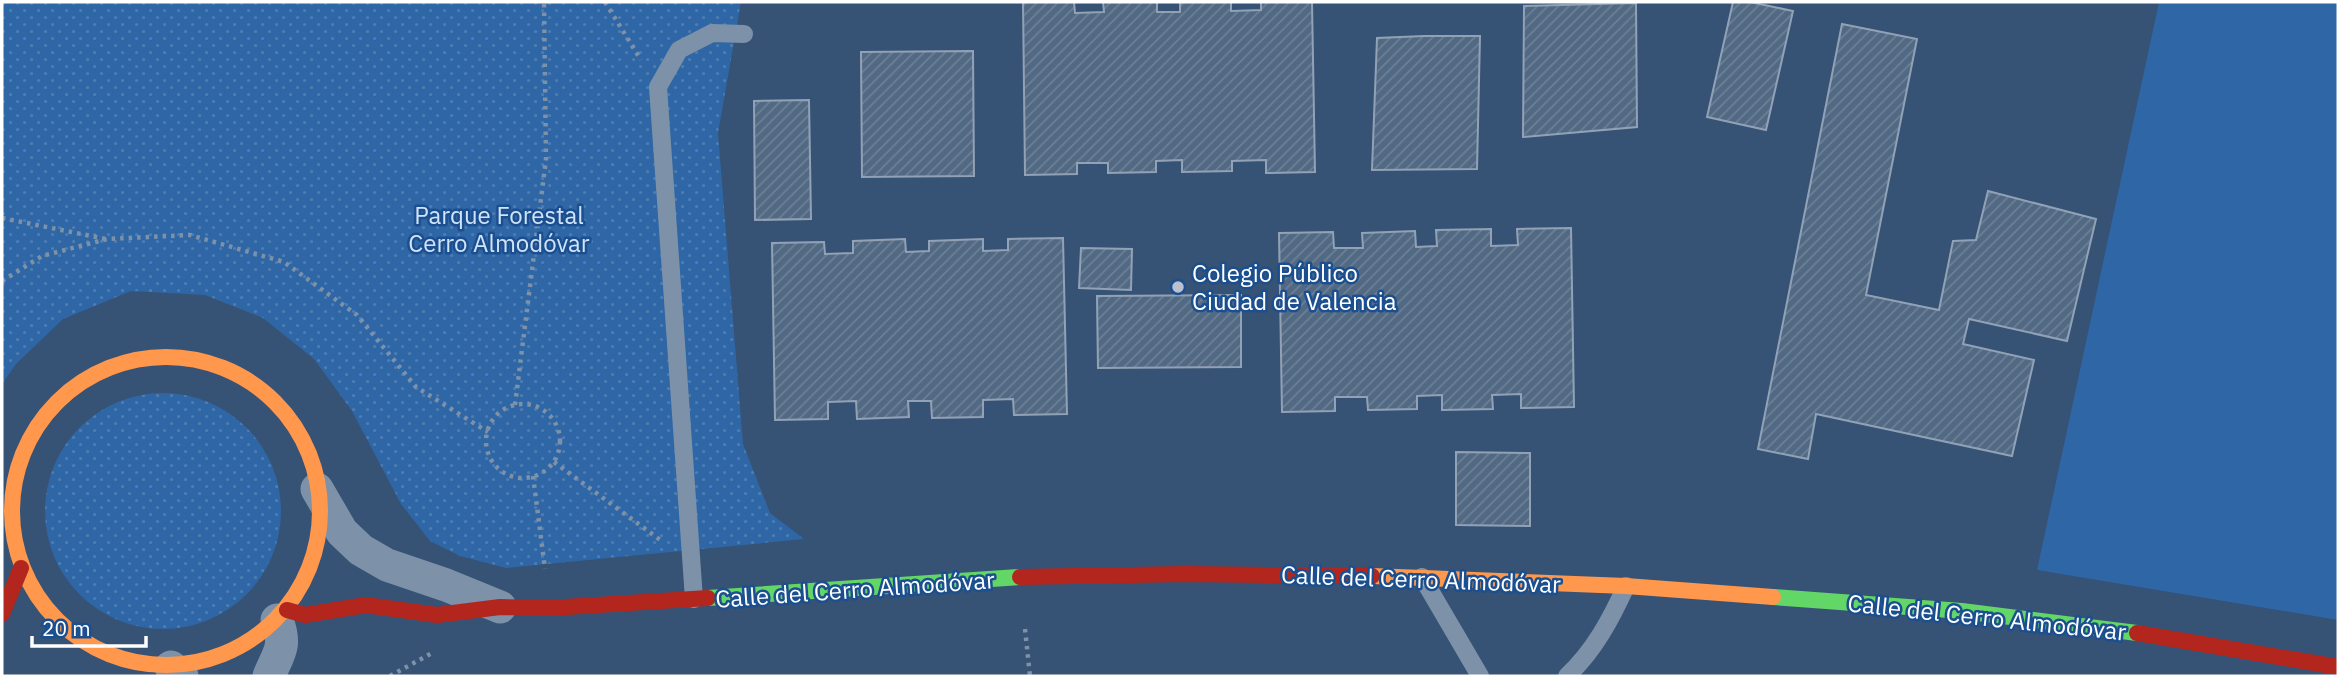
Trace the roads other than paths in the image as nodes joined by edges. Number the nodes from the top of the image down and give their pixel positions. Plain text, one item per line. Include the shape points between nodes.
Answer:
1 (744, 34) dead end
2 (317, 489) junction
3 (21, 568) junction
4 (1422, 577) junction
5 (1626, 586) junction
6 (694, 599) junction
7 (500, 607) junction
8 (2, 614) edge
9 (282, 615) junction
10 (2338, 667) edge
11 (177, 672) edge
12 (270, 676) edge
13 (1480, 676) edge
14 (1567, 676) edge

1 - 6 lane via 712,33 679,50 658,87
2 - 3 main road via 315,467 298,430 262,389 215,363 166,355 104,365 55,401 19,463 12,528
2 - 7 street, Calle del Cerro Almodóvar via 342,532 361,550 387,565
2 - 9 main road via 321,522 313,562
3 - 8 main road
3 - 11 main road via 46,608 82,643 123,662
4 - 5 main road, Calle del Cerro Almodóvar
4 - 6 main road, Calle del Cerro Almodóvar via 1184,573 1025,577
4 - 13 lane
5 - 10 main road, Calle del Cerro Almodóvar via 1962,611 2115,629
5 - 14 lane via 1586,658
6 - 7 main road, Calle del Cerro Almodóvar
7 - 9 main road, Calle del Cerro Almodóvar via 437,615 366,605
9 - 11 main road via 243,646
9 - 12 street via 282,652

